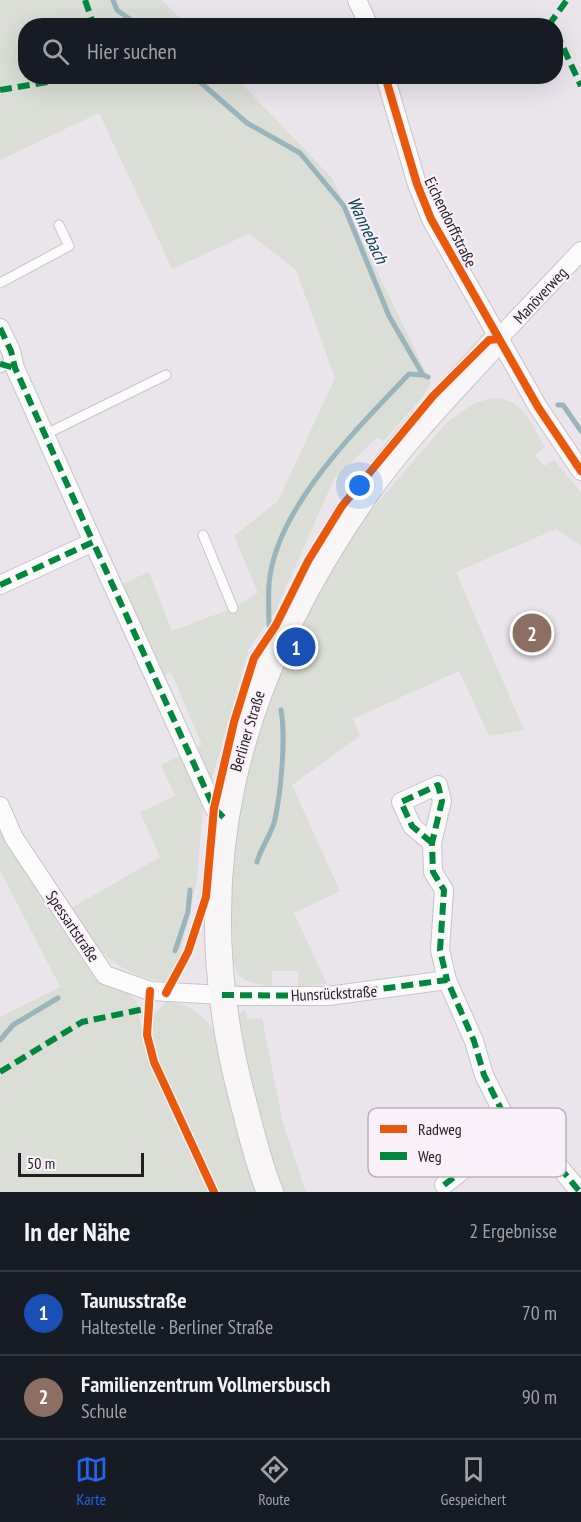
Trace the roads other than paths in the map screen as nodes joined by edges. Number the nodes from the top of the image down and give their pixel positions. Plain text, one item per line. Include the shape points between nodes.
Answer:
1 (357, 0) edge
2 (365, 18) edge
3 (387, 84) edge
4 (59, 225) dead end
5 (581, 250) edge
6 (0, 283) edge
7 (0, 328) edge
8 (498, 339) junction
9 (5, 366) edge
10 (166, 375) dead end
11 (46, 434) junction
12 (581, 471) edge
13 (203, 535) dead end
14 (93, 542) junction
15 (0, 585) edge
16 (233, 608) dead end
17 (0, 806) edge
18 (224, 818) junction
19 (432, 843) dead end
20 (447, 980) junction
21 (222, 995) junction
22 (500, 1108) edge
23 (566, 1175) edge
24 (454, 1177) edge
25 (444, 1185) dead end
26 (270, 1192) edge
27 (580, 1192) edge

1 - 2 street
3 - 8 street, Eichendorffstraße via 431,219
4 - 6 lane via 69,246
5 - 8 street, Manöverweg
7 - 9 street via 11,351
8 - 12 street, Eichendorffstraße
8 - 18 street, Berliner Straße via 369,488 315,570 259,690 244,731
9 - 11 street
10 - 11 lane
11 - 14 street
13 - 16 lane
14 - 15 street
14 - 18 street via 214,808
17 - 21 street, Spessartstraße via 14,838 105,975 150,991
18 - 21 street, Berliner Straße via 218,890
19 - 20 street via 433,872 444,890 440,950
20 - 21 street, Hunsrückstraße via 328,996
20 - 22 street
21 - 26 street, Berliner Straße via 235,1070
23 - 27 street
24 - 25 street

